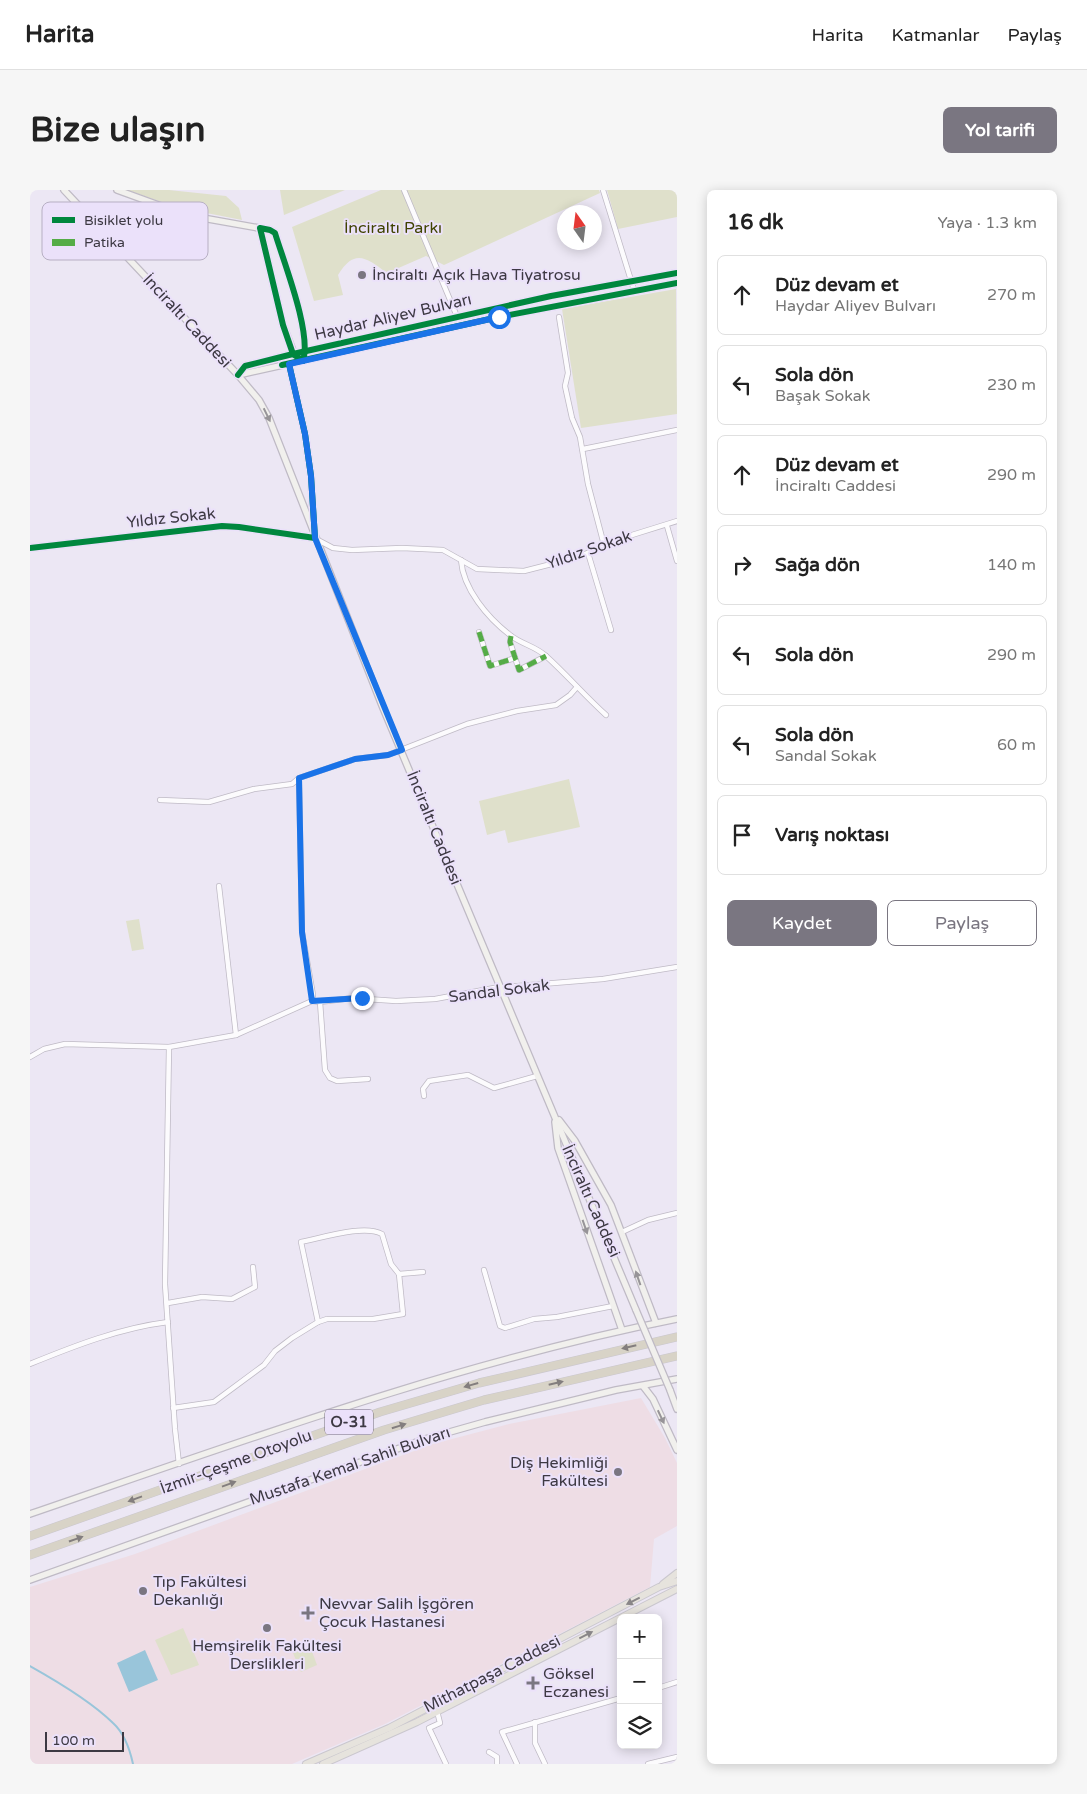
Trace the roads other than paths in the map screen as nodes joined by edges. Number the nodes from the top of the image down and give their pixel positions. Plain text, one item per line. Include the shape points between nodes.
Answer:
1 (64, 190) edge
2 (117, 190) edge
3 (404, 190) edge
4 (603, 190) edge
5 (75, 202) edge
6 (150, 202) edge
7 (208, 219) edge
8 (260, 228) junction
9 (130, 260) edge
10 (677, 273) edge
11 (631, 280) junction
12 (677, 283) edge
13 (634, 290) junction
14 (459, 316) junction
15 (559, 317) dead end
16 (461, 326) junction
17 (401, 329) junction
18 (404, 339) junction
19 (305, 352) junction
20 (294, 354) junction
21 (303, 361) junction
22 (289, 364) junction
23 (238, 375) junction
24 (677, 430) edge
25 (583, 450) junction
26 (677, 521) edge
27 (667, 526) junction
28 (315, 538) junction
29 (604, 545) junction
30 (30, 548) edge
31 (588, 553) junction
32 (461, 560) junction
33 (677, 561) edge
34 (610, 630) dead end
35 (479, 632) dead end
36 (511, 636) junction
37 (546, 656) junction
38 (515, 658) junction
39 (577, 687) junction
40 (606, 715) dead end
41 (402, 750) junction
42 (299, 778) junction
43 (160, 800) dead end
44 (219, 886) dead end
45 (677, 966) edge
46 (502, 989) junction
47 (312, 1001) junction
48 (320, 1002) junction
49 (236, 1035) junction
50 (169, 1047) junction
51 (30, 1057) edge
52 (537, 1076) junction
53 (368, 1079) dead end
54 (424, 1096) dead end
55 (553, 1113) junction
56 (677, 1213) edge
57 (622, 1232) junction
58 (253, 1267) dead end
59 (484, 1270) dead end
60 (424, 1272) dead end
61 (399, 1274) junction
62 (168, 1303) junction
63 (613, 1306) junction
64 (677, 1319) edge
65 (168, 1322) junction
66 (318, 1322) junction
67 (656, 1323) junction
68 (622, 1330) junction
69 (677, 1337) edge
70 (677, 1356) edge
71 (30, 1364) edge
72 (677, 1379) edge
73 (643, 1386) junction
74 (173, 1408) junction
75 (677, 1409) edge
76 (677, 1450) edge
77 (179, 1464) junction
78 (30, 1514) edge
79 (30, 1536) edge
80 (30, 1555) edge
81 (677, 1573) edge
82 (30, 1580) edge
83 (677, 1581) edge
84 (659, 1587) junction
85 (677, 1589) edge
86 (665, 1594) junction
87 (677, 1682) edge
88 (662, 1687) edge
89 (617, 1699) edge
90 (437, 1711) junction
91 (425, 1718) junction
92 (535, 1722) junction
93 (429, 1728) junction
94 (489, 1752) dead end
95 (677, 1757) edge
96 (306, 1764) edge
97 (323, 1764) edge
98 (446, 1764) edge
99 (496, 1764) edge
100 (517, 1764) edge
101 (545, 1764) edge
102 (648, 1764) edge

1 - 5 main road, İnciraltı Caddesi
2 - 6 main road
3 - 14 street
4 - 11 street
7 - 8 main road
8 - 19 main road via 275,233 302,327
8 - 20 main road via 283,325
9 - 23 main road, İnciraltı Caddesi
10 - 11 main road, Haydar Aliyev Bulvarı
11 - 13 street
11 - 14 main road, Haydar Aliyev Bulvarı
12 - 13 main road, Haydar Aliyev Bulvarı
13 - 16 main road, Haydar Aliyev Bulvarı
14 - 16 street
14 - 17 main road, Haydar Aliyev Bulvarı
15 - 25 street via 568,373 565,386
16 - 18 main road, Haydar Aliyev Bulvarı
17 - 18 street
17 - 19 main road, Haydar Aliyev Bulvarı
18 - 21 main road, Haydar Aliyev Bulvarı
19 - 20 main road, Haydar Aliyev Bulvarı
19 - 21 main road
20 - 21 main road
20 - 23 main road, Haydar Aliyev Bulvarı via 245,366
21 - 22 main road, Haydar Aliyev Bulvarı
22 - 23 main road, Haydar Aliyev Bulvarı
22 - 28 main road via 305,434
23 -> 28 main road, İnciraltı Caddesi via 259,400 268,418
24 - 25 street
25 - 29 street
26 - 27 street, Yıldız Sokak
27 - 29 street, Yıldız Sokak
27 - 33 street
28 - 30 main road, Yıldız Sokak via 222,526
28 - 32 street, Yıldız Sokak via 333,548 443,550
28 - 41 main road, İnciraltı Caddesi
29 - 31 street, Yıldız Sokak
31 - 32 street, Yıldız Sokak via 524,571 478,569
31 - 34 street
32 - 36 street via 470,589 482,607
35 - 38 street via 490,666
36 - 37 street
36 - 38 street
37 - 38 street via 519,670
37 - 39 street
39 - 40 street
39 - 41 street via 556,705 467,724
41 - 42 street via 355,759
41 - 46 main road, İnciraltı Caddesi
42 - 43 street via 292,784 254,789 209,802
42 - 47 street via 302,932
44 - 49 street
45 - 46 street, Sandal Sokak via 603,979
46 - 48 street, Sandal Sokak via 435,999 352,998
46 - 52 main road, İnciraltı Caddesi
47 - 48 street, Sandal Sokak
47 - 49 street
48 - 53 street via 326,1070 330,1078 338,1081
49 - 50 street
50 - 51 street via 65,1044 44,1049
50 - 62 street via 165,1239
52 - 54 street via 494,1088 468,1075 429,1081 423,1089
52 - 55 main road, İnciraltı Caddesi
55 - 57 main road via 575,1141
55 -> 63 main road via 558,1148
55 - 75 main road, İnciraltı Caddesi, bridge
56 - 57 street via 648,1220
67 -> 57 main road
58 - 62 street via 255,1287 232,1299 202,1298
59 - 63 street via 500,1326 504,1328 534,1319
60 - 61 street
61 - 66 street via 403,1314
61 - 66 street via 391,1264 382,1234 377,1231 363,1230 301,1242
62 - 65 street
63 - 68 main road
64 - 67 main road
65 - 71 street via 142,1326
65 - 74 street
66 - 74 street via 292,1338 264,1366 214,1402
67 - 68 main road
68 - 77 main road via 476,1366 328,1412
69 -> 79 highway, İzmir-Çeşme Otoyolu / O-31 via 479,1383 380,1412
80 -> 70 highway, İzmir-Çeşme Otoyolu / O-31 via 384,1430 484,1400
72 - 73 main road, Mustafa Kemal Sahil Bulvarı
73 -> 76 main road
73 - 82 main road, Mustafa Kemal Sahil Bulvarı via 425,1439
74 - 77 street
77 - 78 main road
81 - 84 main road
83 - 84 main road, Mithatpaşa Caddesi
84 - 86 main road
84 -> 96 main road, Mithatpaşa Caddesi via 389,1728
85 - 86 main road, Mithatpaşa Caddesi
90 -> 86 main road, Mithatpaşa Caddesi
87 - 88 street
89 - 92 street
90 - 91 main road, Mithatpaşa Caddesi
90 - 93 street via 440,1723
91 - 93 street
91 - 97 main road, Mithatpaşa Caddesi
92 - 100 street via 502,1732
92 - 101 street via 535,1743
93 - 98 street
94 - 99 street via 498,1757
95 - 102 street

